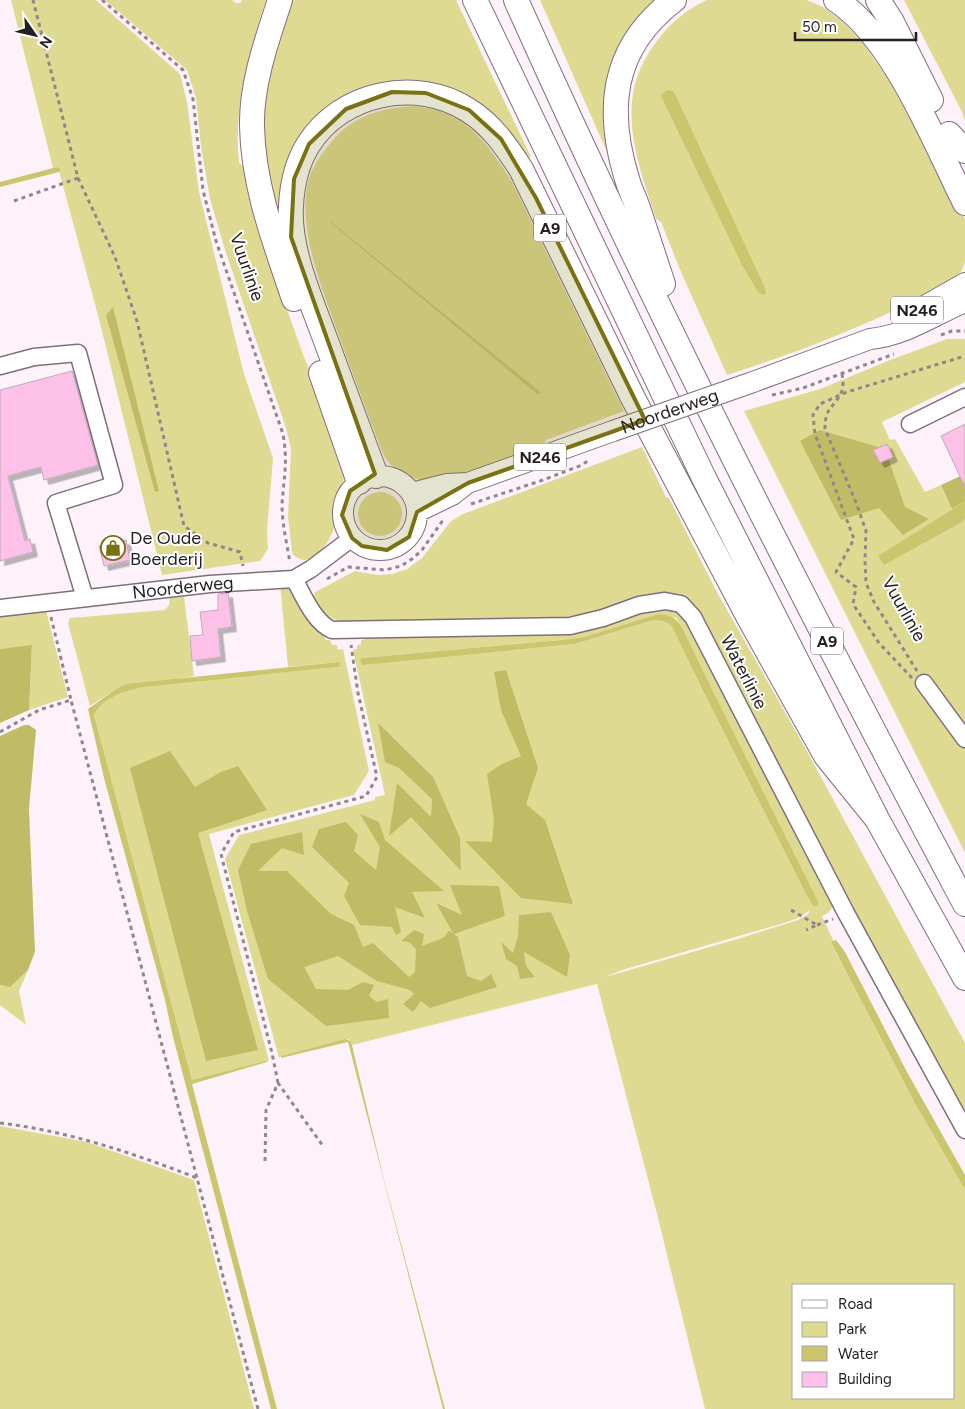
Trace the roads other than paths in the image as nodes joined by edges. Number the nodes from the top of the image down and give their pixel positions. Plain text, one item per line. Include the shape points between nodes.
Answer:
1 (280, 0) edge
2 (475, 0) edge
3 (516, 0) edge
4 (674, 0) edge
5 (836, 0) edge
6 (878, 0) edge
7 (949, 134) junction
8 (965, 151) edge
9 (965, 166) edge
10 (965, 203) edge
11 (965, 283) edge
12 (965, 302) edge
13 (965, 318) edge
14 (911, 328) junction
15 (870, 338) junction
16 (0, 366) edge
17 (693, 376) junction
18 (965, 397) edge
19 (910, 424) dead end
20 (368, 479) junction
21 (468, 483) junction
22 (412, 493) junction
23 (418, 512) junction
24 (352, 538) junction
25 (294, 579) junction
26 (84, 598) junction
27 (0, 608) edge
28 (924, 682) road end
29 (965, 739) edge
30 (877, 818) junction
31 (965, 904) edge
32 (965, 978) edge
33 (965, 1130) edge

1 - 20 highway via 261,64 252,125 262,202 273,238
2 - 30 highway, A9 via 704,478
3 - 17 highway, A9
4 - 17 highway, A9 via 637,38 620,76 615,106 628,183
5 - 10 highway via 860,19 888,54
6 - 7 highway
7 - 8 highway
7 - 9 highway
11 - 15 main road, Noorderweg / N246
12 - 14 main road, Noorderweg / N246
13 - 14 main road, Noorderweg / N246
14 - 15 main road, Noorderweg / N246 via 889,337
15 - 21 main road, Noorderweg / N246, bridge
16 - 26 street via 34,357 78,353 114,485 56,503
17 - 31 highway, A9 via 889,762
18 - 19 street
20 - 22 main road via 390,477
20 - 24 main road via 350,491 344,502 342,515
20 - 30 highway, A9 via 291,237 293,188 308,144 346,109 392,92 426,93 456,103 487,124 521,169 633,398 749,618 826,756
21 - 22 main road, Noorderweg / N246 via 447,484
21 - 23 main road, Noorderweg / N246
22 - 23 main road
23 - 24 main road via 409,537 387,550 362,546
24 - 25 street, Noorderweg
25 - 26 street, Noorderweg via 210,584
25 - 33 street, Waterlinie via 324,626 332,630 570,626 639,605 665,601 681,604 693,617 846,912
26 - 27 street, Noorderweg
28 - 29 street
30 - 32 highway, A9

